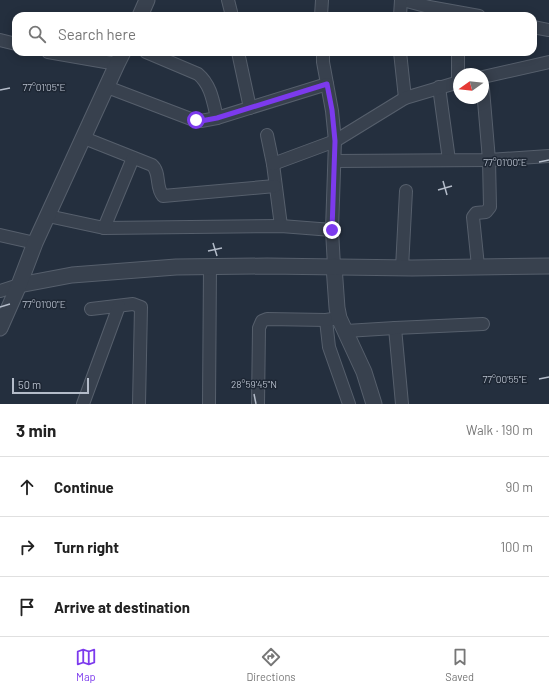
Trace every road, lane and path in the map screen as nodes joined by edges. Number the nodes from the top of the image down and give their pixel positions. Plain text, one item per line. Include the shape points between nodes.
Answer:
1 (147, 0) edge
2 (228, 0) edge
3 (322, 0) edge
4 (402, 0) edge
5 (418, 2) edge
6 (142, 12) edge
7 (231, 12) edge
8 (321, 12) edge
9 (400, 12) edge
10 (451, 12) edge
11 (537, 28) edge
12 (549, 30) edge
13 (0, 40) edge
14 (12, 43) edge
15 (96, 56) edge
16 (155, 56) edge
17 (239, 56) edge
18 (324, 56) edge
19 (400, 56) edge
20 (458, 56) edge
21 (120, 58) edge
22 (549, 62) edge
23 (459, 68) edge
24 (489, 76) edge
25 (327, 84) junction
26 (453, 84) edge
27 (107, 87) junction
28 (439, 87) junction
29 (405, 98) junction
30 (484, 104) edge
31 (250, 108) junction
32 (217, 118) junction
33 (267, 135) dead end
34 (84, 138) junction
35 (335, 141) junction
36 (549, 156) edge
37 (133, 158) junction
38 (449, 160) junction
39 (489, 160) junction
40 (336, 161) junction
41 (273, 164) junction
42 (275, 186) junction
43 (406, 192) dead end
44 (48, 216) junction
45 (281, 226) junction
46 (104, 228) junction
47 (332, 230) junction
48 (0, 235) edge
49 (35, 243) junction
50 (210, 266) junction
51 (334, 266) junction
52 (478, 266) junction
53 (549, 266) edge
54 (402, 268) junction
55 (19, 285) junction
56 (0, 291) edge
57 (119, 306) junction
58 (91, 309) dead end
59 (337, 323) junction
60 (483, 324) dead end
61 (0, 328) edge
62 (395, 328) junction
63 (83, 404) edge
64 (139, 404) edge
65 (209, 404) edge
66 (258, 404) edge
67 (347, 404) edge
68 (374, 404) edge
69 (402, 404) edge

1 - 6 street
2 - 7 street
3 - 8 street
4 - 5 street
4 - 9 street
5 - 10 street
11 - 12 street
13 - 14 street
15 - 21 street
16 - 32 street via 204,79 211,92
17 - 31 street
18 - 25 street
19 - 29 street
20 - 23 street
21 - 27 street
22 - 24 street
25 - 31 street
25 - 35 street
26 - 28 street
27 - 32 street via 191,119 201,121
27 - 34 street
28 - 29 street
28 - 38 street
29 - 35 street
30 - 39 street
31 - 32 street
33 - 41 street
34 - 37 street
34 - 44 street
35 - 40 street
35 - 41 street
36 - 39 street
37 - 42 street via 154,166 161,194 165,196
37 - 46 street
38 - 39 street
38 - 40 street
39 - 52 street via 490,207 486,212 476,213 472,217
40 - 47 street
41 - 42 street
42 - 45 street
43 - 54 street
44 - 46 street
44 - 49 street
45 - 46 street
45 - 47 street
47 - 51 street
48 - 49 street
49 - 55 street
50 - 51 street
50 - 55 street via 72,275
50 - 65 street
51 - 54 street
51 - 59 street
52 - 53 street
52 - 54 street
55 - 56 street
55 - 61 street
57 - 58 street
57 - 63 street
57 - 64 street via 133,304 141,307
59 - 62 street
59 - 66 street via 267,318 262,320 258,328
59 - 67 street via 329,347
59 - 68 street via 364,372
60 - 62 street
62 - 69 street

